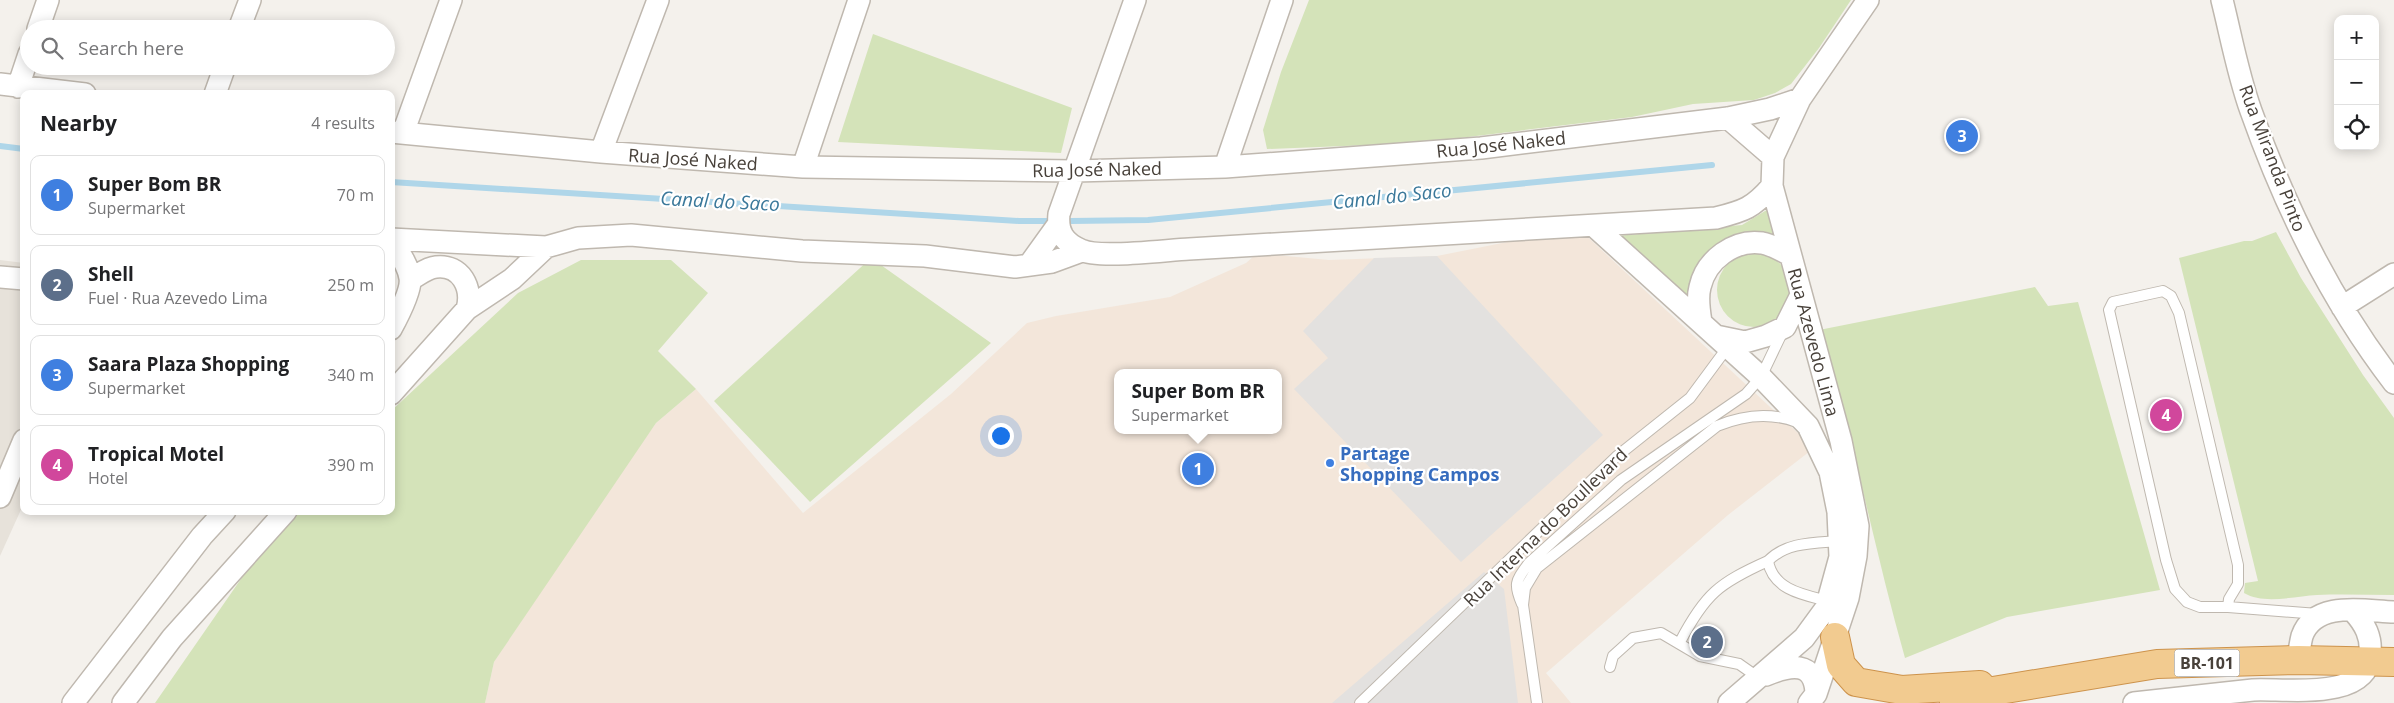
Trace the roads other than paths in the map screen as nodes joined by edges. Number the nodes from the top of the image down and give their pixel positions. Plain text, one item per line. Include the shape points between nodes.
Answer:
1 (48, 0) edge
2 (250, 0) edge
3 (451, 0) edge
4 (658, 0) edge
5 (859, 0) edge
6 (1135, 0) edge
7 (1282, 0) edge
8 (1868, 0) edge
9 (2222, 0) edge
10 (41, 20) edge
11 (242, 20) edge
12 (20, 68) edge
13 (222, 75) edge
14 (9, 86) edge
15 (47, 90) edge
16 (216, 90) edge
17 (1800, 98) junction
18 (1728, 118) junction
19 (397, 132) edge
20 (601, 152) junction
21 (1773, 157) junction
22 (804, 167) junction
23 (1225, 167) junction
24 (1075, 171) junction
25 (1772, 186) junction
26 (1057, 226) junction
27 (1594, 226) junction
28 (395, 240) edge
29 (395, 246) edge
30 (546, 247) junction
31 (1082, 251) junction
32 (1790, 255) junction
33 (1029, 266) junction
34 (2394, 274) edge
35 (0, 277) edge
36 (20, 279) edge
37 (411, 279) junction
38 (1801, 295) junction
39 (2342, 307) junction
40 (467, 310) junction
41 (395, 322) edge
42 (1785, 327) junction
43 (1714, 335) junction
44 (1761, 377) junction
45 (2394, 383) edge
46 (395, 390) edge
47 (1808, 426) junction
48 (20, 450) edge
49 (0, 497) edge
50 (220, 515) edge
51 (282, 515) edge
52 (1839, 541) junction
53 (1768, 561) junction
54 (1828, 601) junction
55 (1523, 605) junction
56 (2228, 607) junction
57 (2353, 611) junction
58 (2394, 612) edge
59 (2322, 614) junction
60 (1835, 637) junction
61 (1680, 642) junction
62 (2298, 660) junction
63 (2382, 661) edge
64 (1610, 667) dead end
65 (1759, 678) junction
66 (2046, 682) junction
67 (1813, 698) edge
68 (73, 703) edge
69 (123, 703) edge
70 (1360, 703) edge
71 (1537, 703) edge
72 (1729, 703) edge
73 (1954, 703) edge
74 (1996, 703) edge
75 (2134, 703) edge

1 - 10 street
2 - 11 street
3 - 19 street
4 - 20 street
5 - 22 street
6 - 24 street
7 - 23 street
8 - 17 street, Rua Azevedo Lima
9 - 39 street, Rua Miranda Pinto via 2250,109 2293,218
12 - 14 street
13 - 16 street
14 - 15 street
17 - 18 street, Rua José Naked via 1770,109
17 - 21 street, Rua Azevedo Lima
18 - 21 street
18 - 23 street, Rua José Naked via 1481,148
19 - 20 street, Rua José Naked
20 - 22 street, Rua José Naked
21 - 25 street, Rua Azevedo Lima
22 - 24 street, Rua José Naked
23 - 24 street, Rua José Naked
24 - 26 street via 1062,199
25 - 27 street via 1745,211 1716,218
25 - 32 street, Rua Azevedo Lima
26 - 31 street via 1067,241
26 - 33 street
27 - 31 street via 1106,254
27 - 43 street, Rua Azevedo Lima
28 - 30 street
29 - 37 street
30 - 33 street via 578,238 631,235 802,251 924,256
30 - 40 street via 512,279
31 - 33 street
32 - 38 street, Rua Azevedo Lima
32 - 43 street via 1761,243 1733,246 1720,255 1700,286
34 - 39 street
35 - 36 street
37 - 40 street via 436,267 456,272 469,289
37 - 41 street
38 - 42 street
38 - 60 street, Rua Azevedo Lima via 1841,441 1858,526 1848,598
39 - 45 street, Rua Miranda Pinto
40 - 46 street
42 - 43 street via 1745,342
42 - 44 lane
43 - 44 street, Rua Azevedo Lima
43 - 70 lane, Rua Interna do Boullevard via 1690,398 1616,457
44 - 47 street, Rua Azevedo Lima
44 - 55 lane via 1746,394 1621,480 1529,563 1516,589
47 - 52 street, Rua Azevedo Lima via 1830,472 1838,512
47 - 55 lane, Rua Interna do Boullevard via 1784,417 1766,415 1717,426 1550,556 1529,579
48 - 49 street
50 - 68 street
51 - 69 street via 172,638
52 - 53 lane via 1796,545 1776,552
52 - 54 street, Rua Azevedo Lima via 1840,557
53 - 54 lane via 1769,570 1789,591
53 - 61 lane via 1732,577 1707,598
54 - 65 street, Rua Azevedo Lima via 1804,638
55 - 71 lane, Rua Interna do Boullevard
56 - 56 lane via 2238,584 2238,565 2178,313 2171,296 2163,291 2113,302 2109,310 2174,589 2187,602 2200,607
56 - 59 lane
57 - 58 street
57 - 59 street
57 - 63 street via 2362,621 2371,647
59 - 62 street via 2314,619 2303,635
60 - 66 highway via 1841,665 1856,682 1902,690
60 - 67 street, Rua Azevedo Lima
61 - 64 lane via 1661,633 1633,638 1613,656
61 - 65 lane via 1700,656 1739,664
62 - 63 highway, BR-101
62 - 66 highway, BR-101 via 2157,664
63 - 75 street via 2332,692 2255,690
65 - 67 street via 1794,667 1808,671 1816,681
65 - 72 street, Rua Azevedo Lima
66 - 73 highway, BR-101 via 1993,691
66 - 74 highway, BR-101

